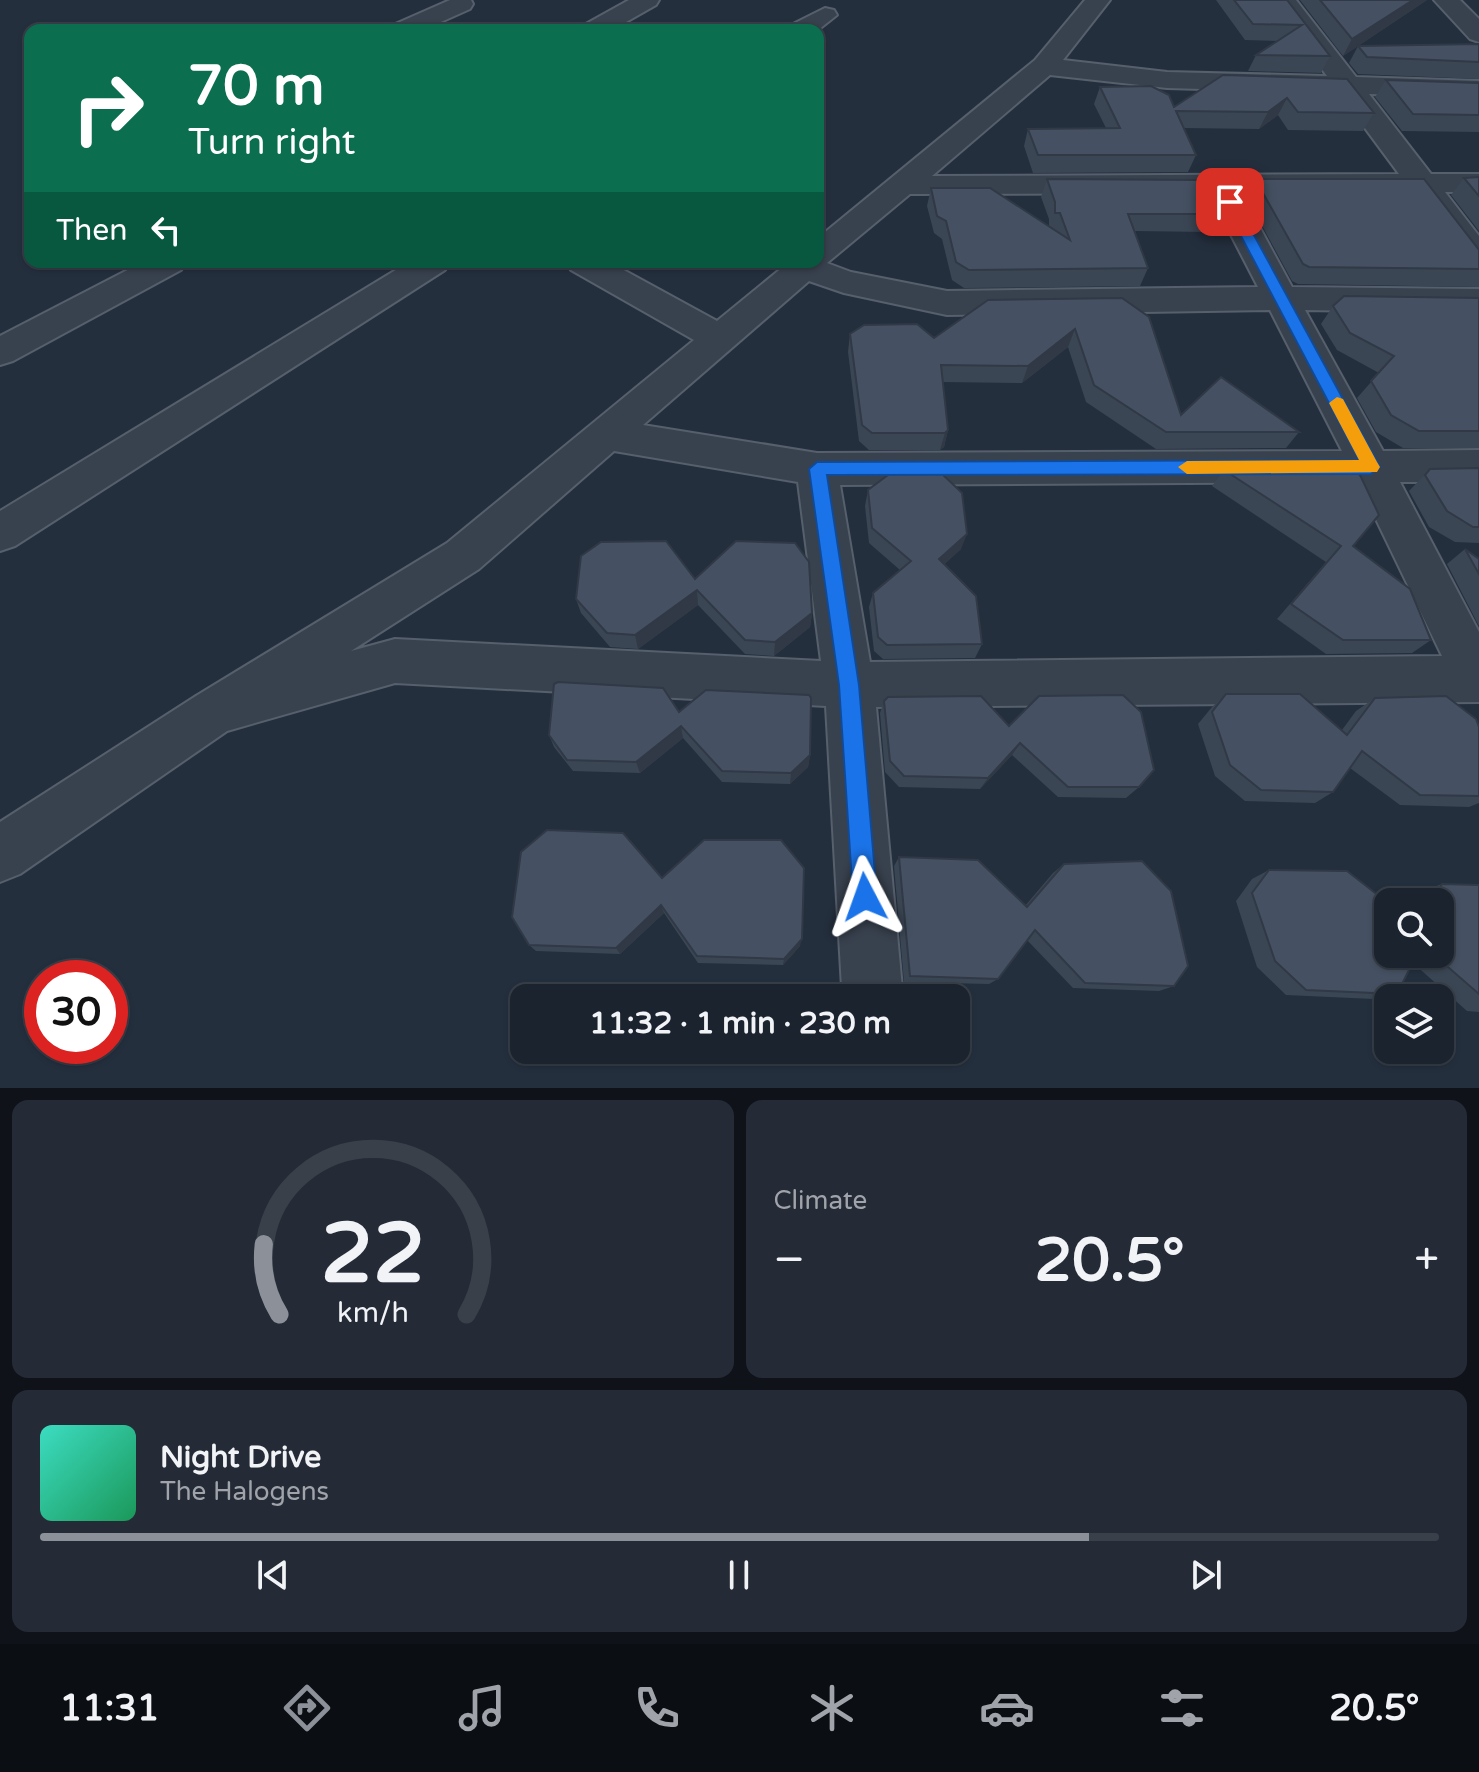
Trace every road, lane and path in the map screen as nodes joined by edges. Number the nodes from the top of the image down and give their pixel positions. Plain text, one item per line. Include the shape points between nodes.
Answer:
1 (647, 0) edge
2 (1098, 0) edge
3 (1283, 0) edge
4 (461, 4) dead end
5 (825, 15) dead end
6 (416, 24) edge
7 (604, 24) edge
8 (810, 24) edge
9 (1044, 66) junction
10 (1350, 87) junction
11 (1479, 89) edge
12 (1424, 182) junction
13 (1479, 183) edge
14 (900, 185) junction
15 (1230, 202) dead end
16 (824, 250) edge
17 (1479, 259) edge
18 (158, 268) edge
19 (423, 268) edge
20 (594, 268) edge
21 (802, 268) edge
22 (822, 268) edge
23 (1281, 298) junction
24 (1479, 301) edge
25 (718, 337) junction
26 (0, 352) edge
27 (604, 434) junction
28 (1479, 466) edge
29 (1371, 467) junction
30 (817, 469) junction
31 (0, 533) edge
32 (1479, 679) edge
33 (849, 685) junction
34 (214, 712) junction
35 (0, 854) edge
36 (872, 984) edge

1 - 7 street
2 - 9 street
3 - 10 street
4 - 6 street
5 - 8 street
9 - 10 street via 1167,80
9 - 14 street
10 - 11 street
10 - 12 street
12 - 13 street
12 - 14 street
12 - 17 street
14 - 16 street
15 - 23 street
18 - 26 street
19 - 31 street
20 - 25 street
21 - 25 street
22 - 23 street via 844,282 947,303
23 - 24 street
23 - 29 street
25 - 27 street
27 - 30 street
27 - 34 street via 463,556
28 - 29 street
29 - 30 street
29 - 32 street
30 - 33 street
32 - 33 street
33 - 34 street via 395,661
33 - 36 street
34 - 35 street

